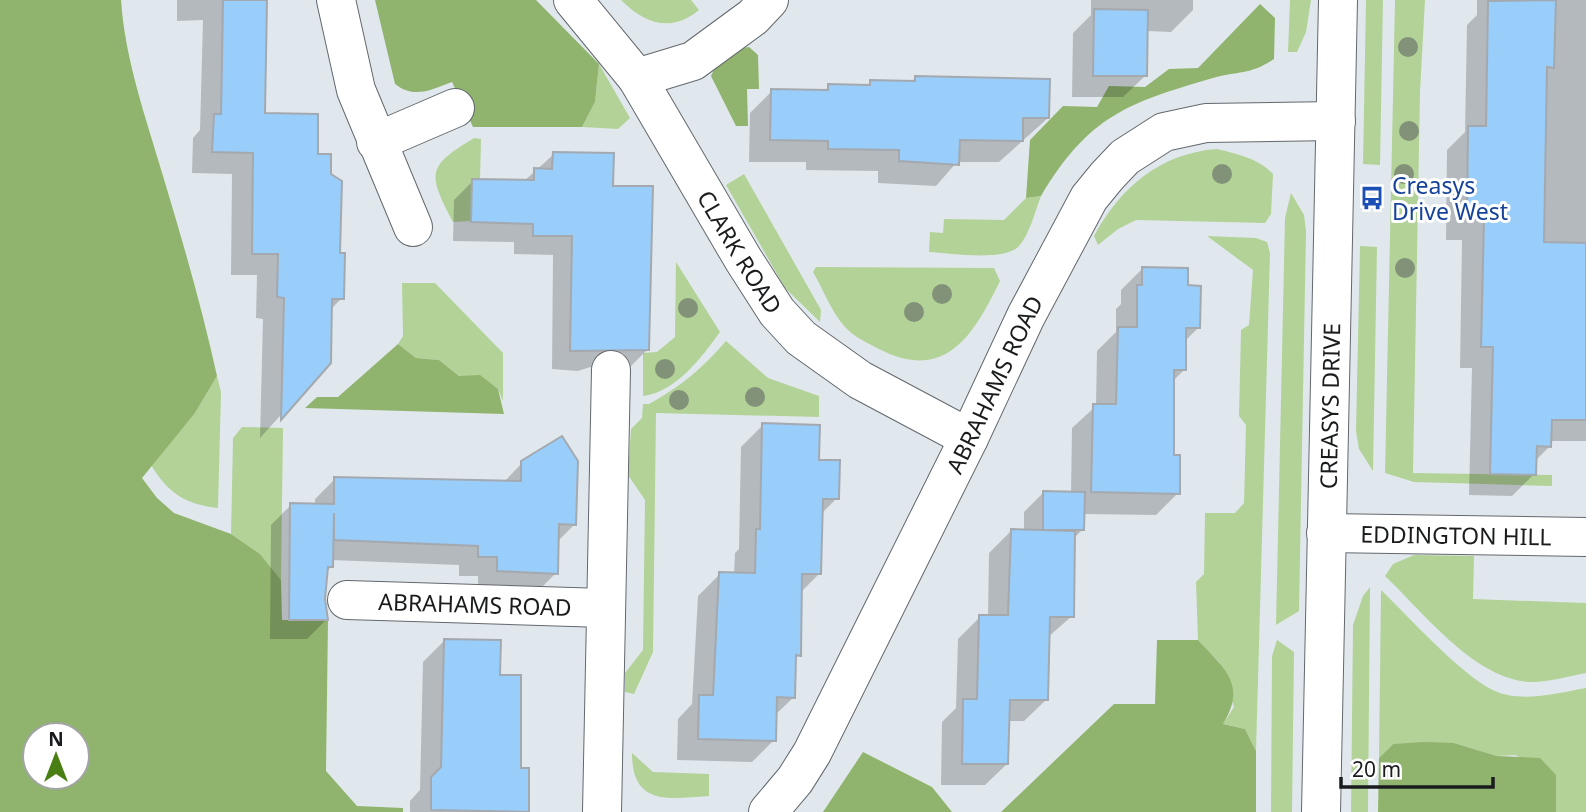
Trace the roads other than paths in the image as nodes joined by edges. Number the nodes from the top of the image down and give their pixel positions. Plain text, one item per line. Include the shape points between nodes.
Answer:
1 (336, 0) edge
2 (573, 0) edge
3 (769, 0) edge
4 (1338, 0) edge
5 (637, 78) junction
6 (455, 108) dead end
7 (1336, 121) junction
8 (376, 142) junction
9 (413, 227) dead end
10 (611, 370) dead end
11 (969, 438) junction
12 (1326, 533) junction
13 (1586, 537) edge
14 (347, 600) dead end
15 (604, 608) junction
16 (602, 812) edge
17 (768, 812) edge
18 (1321, 812) edge

1 - 8 street via 356,90
2 - 5 street, CLARK ROAD
3 - 5 street via 753,18 693,61
4 - 7 street, CREASYS DRIVE
5 - 11 street, CLARK ROAD via 777,312 801,338 860,380
6 - 8 street
7 - 11 street, ABRAHAMS ROAD via 1206,123 1164,132 1125,157 1088,198
7 - 12 street, CREASYS DRIVE
8 - 9 street
10 - 15 street, ABRAHAMS ROAD
11 - 17 street, ABRAHAMS ROAD via 812,752
12 - 13 street, EDDINGTON HILL
12 - 18 street, CREASYS DRIVE
14 - 15 street, ABRAHAMS ROAD
15 - 16 street, ABRAHAMS ROAD

